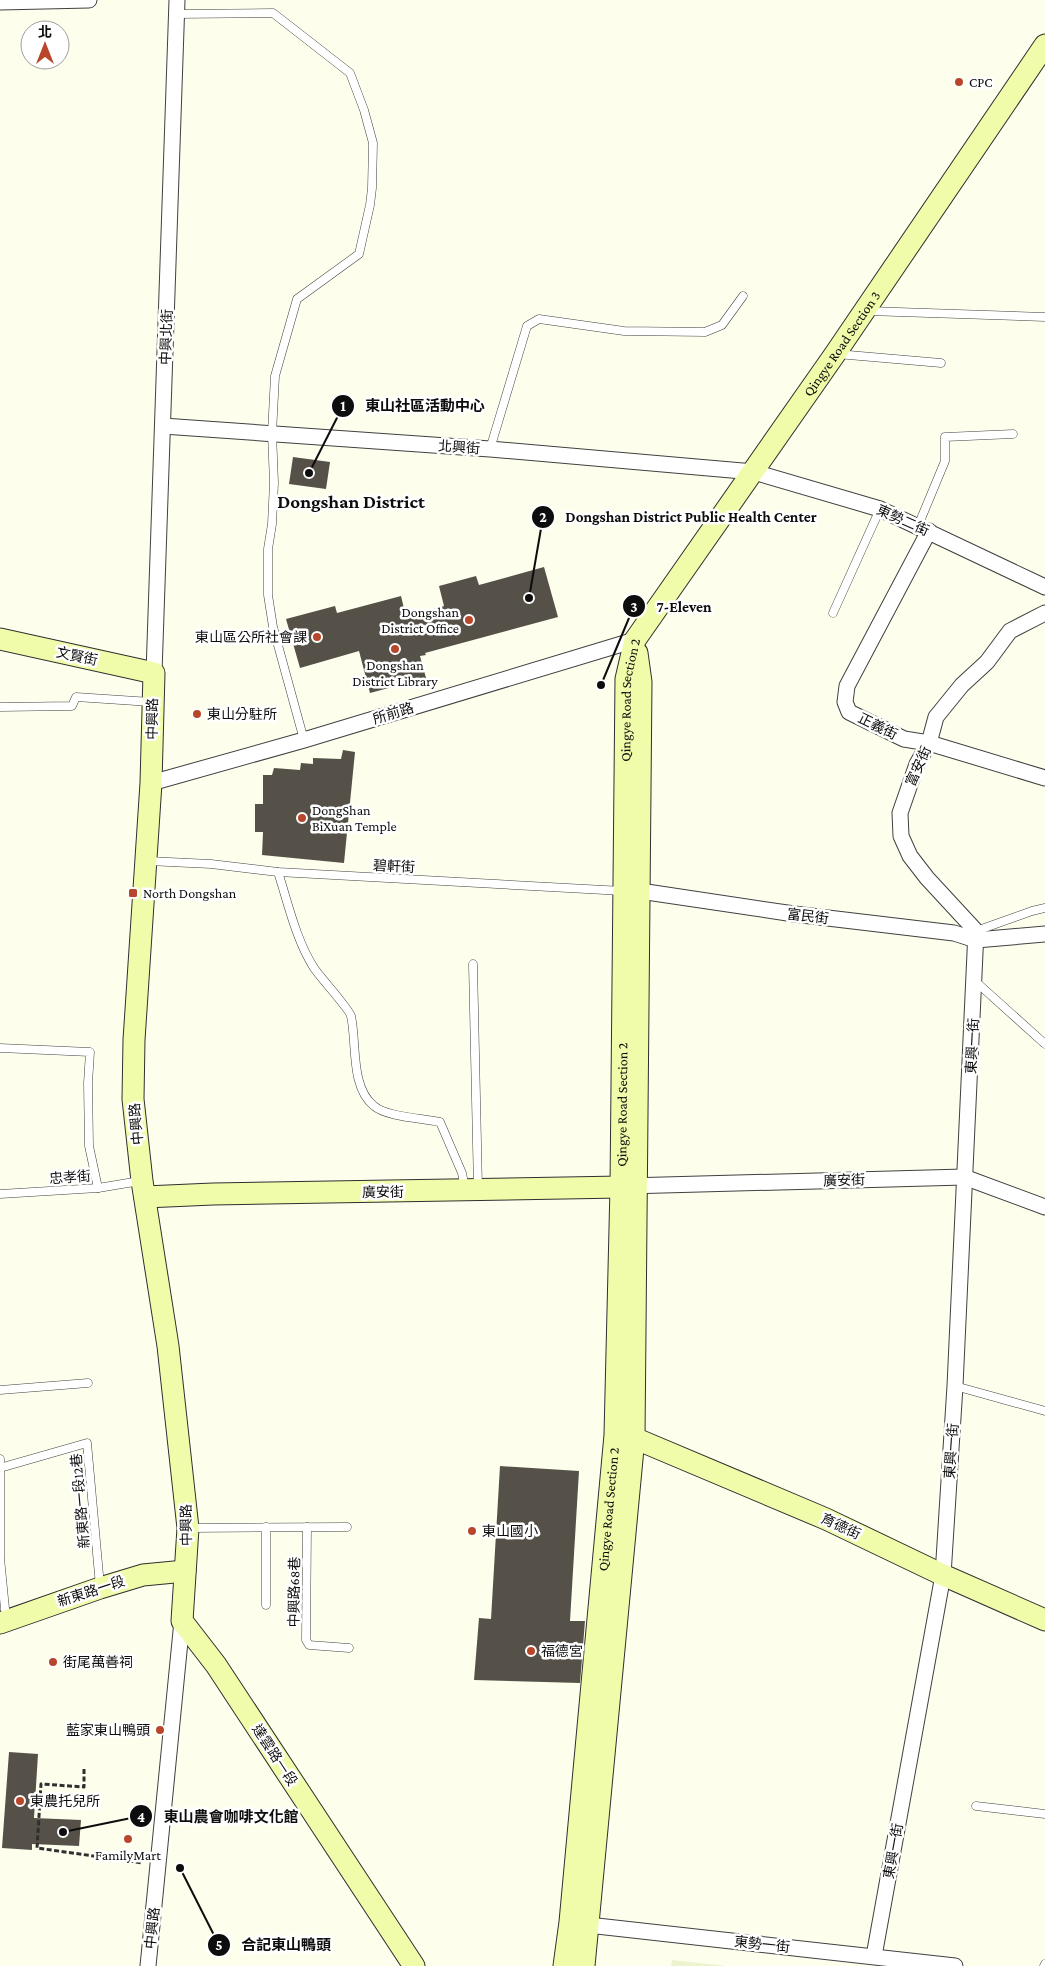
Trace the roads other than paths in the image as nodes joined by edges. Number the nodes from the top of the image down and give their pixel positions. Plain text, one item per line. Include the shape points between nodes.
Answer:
1 (89, 0) edge
2 (0, 2) edge
3 (176, 7) edge
4 (1045, 45) edge
5 (742, 296) dead end
6 (863, 311) junction
7 (1045, 317) edge
8 (835, 354) junction
9 (941, 362) dead end
10 (163, 426) junction
11 (272, 434) junction
12 (1013, 434) dead end
13 (490, 449) junction
14 (754, 472) junction
15 (880, 508) junction
16 (924, 529) junction
17 (1045, 587) edge
18 (833, 613) dead end
19 (1045, 613) edge
20 (0, 639) edge
21 (635, 640) junction
22 (154, 673) junction
23 (153, 702) junction
24 (0, 706) edge
25 (304, 740) junction
26 (929, 743) junction
27 (1045, 778) edge
28 (151, 783) junction
29 (147, 861) junction
30 (278, 872) junction
31 (631, 891) junction
32 (1045, 908) edge
33 (1045, 934) edge
34 (976, 936) junction
35 (473, 964) dead end
36 (975, 981) junction
37 (1045, 1044) edge
38 (0, 1048) edge
39 (964, 1177) junction
40 (629, 1186) junction
41 (98, 1188) junction
42 (143, 1189) junction
43 (472, 1191) junction
44 (0, 1194) edge
45 (1045, 1206) edge
46 (88, 1383) dead end
47 (956, 1386) junction
48 (0, 1390) edge
49 (1045, 1411) edge
50 (624, 1437) junction
51 (0, 1459) edge
52 (0, 1468) edge
53 (266, 1527) junction
54 (307, 1527) junction
55 (347, 1527) dead end
56 (188, 1528) junction
57 (0, 1558) edge
58 (185, 1571) junction
59 (943, 1575) junction
60 (100, 1588) junction
61 (266, 1604) dead end
62 (1045, 1620) edge
63 (182, 1621) junction
64 (3, 1622) edge
65 (349, 1648) dead end
66 (976, 1806) dead end
67 (1045, 1814) edge
68 (580, 1924) junction
69 (874, 1956) junction
70 (148, 1966) edge
71 (414, 1966) edge
72 (564, 1966) edge
73 (584, 1966) edge
74 (955, 1966) edge

1 - 2 street
3 - 10 street, 中興北街
3 - 11 lane via 273,13 350,73 373,143 372,196 359,254 297,299 275,376
4 - 6 street, Qingye Road Section 3
5 - 13 lane via 722,325 705,332 624,331 539,319 527,326
6 - 7 lane
6 - 8 street, Qingye Road Section 3
8 - 9 lane
8 - 14 street, Qingye Road Section 3
10 - 11 street, 北興街
10 - 22 street, 中興北街
11 - 13 street, 北興街
11 - 25 lane via 274,483 268,595 273,627
12 - 16 lane via 945,437 945,461
13 - 14 street, 北興街
14 - 15 street, 東勢二街
14 - 21 street, Qingye Road Section 3
15 - 16 street, 東勢二街
15 - 18 lane
16 - 17 street, 東勢二街
16 - 26 street, 正義街 via 847,686 845,702 849,712 904,739
19 - 26 street, 富安街 via 1010,631 936,716
20 - 22 street, 文賢街
21 - 25 street, 所前路
21 - 31 street, Qingye Road Section 2 via 626,679
22 - 23 street, 中興路
23 - 24 lane via 76,697 72,706
23 - 28 street, 中興路
25 - 28 street, 所前路
26 - 27 street, 正義街
26 - 34 street, 富安街 via 902,804 899,817 901,836 910,856
28 - 29 street, 中興路
29 - 30 lane, 碧軒街
29 - 42 street, 中興路 via 134,1040 133,1100
30 - 31 lane, 碧軒街
30 - 43 lane via 299,937 313,967 351,1014 358,1075 364,1096 374,1107 391,1114 440,1122
31 - 34 street, 富民街
31 - 40 street, Qingye Road Section 2
32 - 34 lane
33 - 34 street
34 - 36 street, 東興一街
35 - 43 lane
36 - 37 lane
36 - 39 street, 東興一街
38 - 41 lane via 90,1052 90,1146
39 - 40 street, 廣安街
39 - 45 street, 廣安街
39 - 47 street, 東興一街
40 - 43 street, 廣安街
40 - 50 street, Qingye Road Section 2
41 - 42 lane, 忠孝街
41 - 44 lane, 忠孝街
42 - 43 street, 廣安街 via 213,1194
42 - 56 street, 中興路 via 168,1346
46 - 48 lane
47 - 49 lane
47 - 59 street, 東興一街
50 - 59 street, 育德街 via 826,1519
50 - 68 street, Qingye Road Section 2
51 - 52 lane
52 - 57 lane
52 - 60 lane, 新東路一段12巷 via 87,1443
53 - 54 lane
53 - 56 lane
53 - 61 lane
54 - 55 lane
54 - 65 lane, 中興路68巷 via 306,1640 309,1645
56 - 58 street, 中興路
57 - 64 lane
58 - 60 street, 新東路一段 via 143,1575
58 - 63 street, 中興路
59 - 62 street, 育德街
59 - 69 street, 東興一街
60 - 64 street, 新東路一段
63 - 70 street, 中興路
63 - 71 street, 達雲路一段 via 216,1665
66 - 67 lane
68 - 69 street, 東勢一街
68 - 72 street, Qingye Road Section 2
68 - 73 street, Qingye Road Section 2
69 - 74 street, 東勢一街

